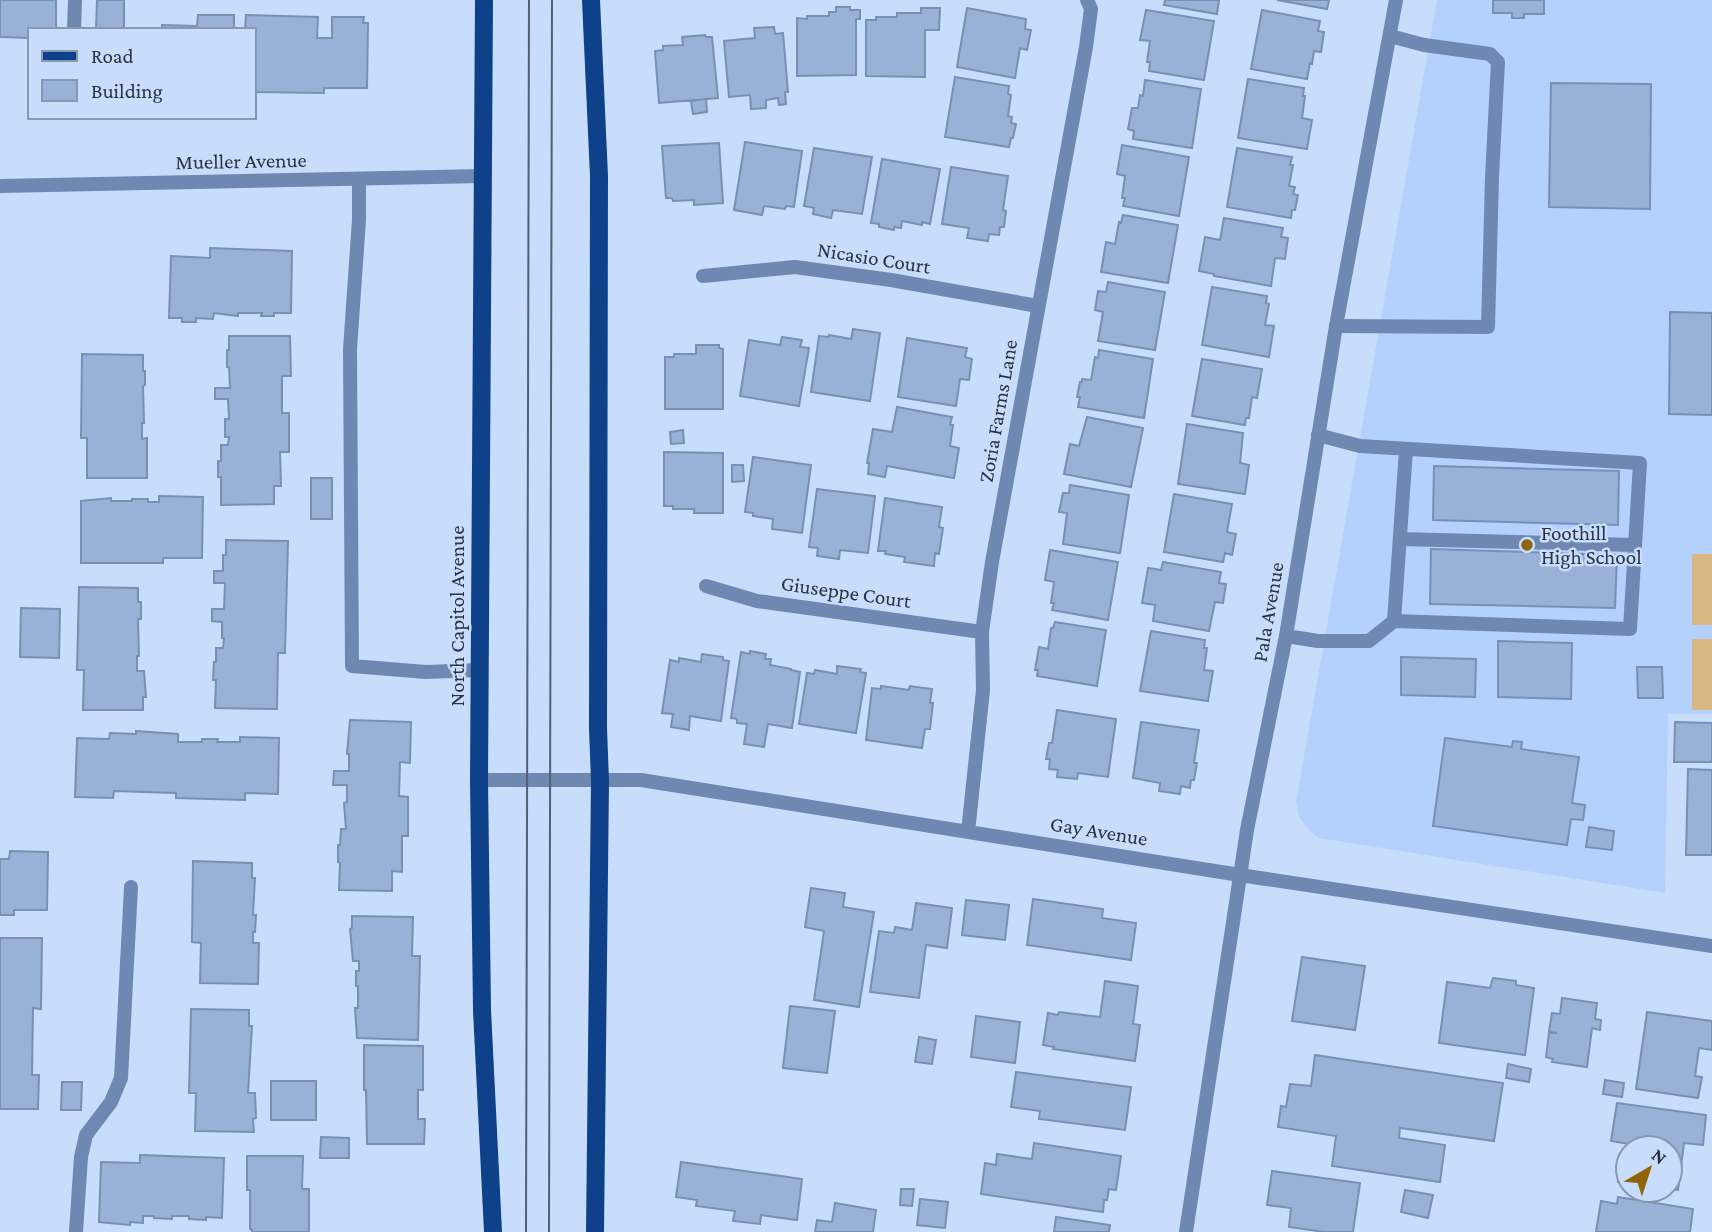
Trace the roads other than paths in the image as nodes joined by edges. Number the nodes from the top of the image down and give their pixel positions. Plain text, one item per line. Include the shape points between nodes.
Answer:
1 (75, 0) edge
2 (484, 0) edge
3 (591, 0) edge
4 (1087, 0) edge
5 (1396, 0) edge
6 (74, 28) edge
7 (1390, 36) junction
8 (482, 176) junction
9 (359, 179) junction
10 (0, 187) edge
11 (703, 276) dead end
12 (1038, 306) junction
13 (1336, 326) junction
14 (1318, 435) junction
15 (1406, 450) junction
16 (1400, 539) junction
17 (1635, 545) junction
18 (706, 586) dead end
19 (1394, 621) junction
20 (982, 632) junction
21 (1286, 636) junction
22 (480, 670) junction
23 (479, 780) junction
24 (600, 781) junction
25 (968, 832) junction
26 (1240, 875) junction
27 (131, 887) dead end
28 (1712, 946) edge
29 (76, 1232) edge
30 (493, 1232) edge
31 (595, 1232) edge
32 (1186, 1232) edge

1 - 6 street
2 - 8 main road, North Capitol Avenue
3 - 24 main road via 599,176
4 - 12 street, Zoria Farms Lane via 1091,9 1086,47
5 - 7 street, Pala Avenue
7 - 13 street, Pala Avenue
7 - 13 street via 1490,54 1498,62 1488,327
8 - 9 street, Mueller Avenue
8 - 22 main road, North Capitol Avenue
9 - 10 street, Mueller Avenue
9 - 22 street via 351,349 352,666 426,672
11 - 12 street, Nicasio Court via 795,267
12 - 20 street, Zoria Farms Lane
13 - 14 street, Pala Avenue
14 - 15 street via 1353,445
14 - 21 street, Pala Avenue
15 - 16 street
15 - 17 street via 1640,463
16 - 17 street
16 - 19 street
17 - 19 street via 1630,629
18 - 20 street, Giuseppe Court via 757,601
19 - 21 street via 1369,641
20 - 25 street, Zoria Farms Lane via 983,690
21 - 26 street, Pala Avenue
22 - 23 main road, North Capitol Avenue
23 - 24 street, Gay Avenue
23 - 30 main road, North Capitol Avenue via 482,1010
24 - 25 street, Gay Avenue via 641,780
24 - 31 main road
25 - 26 street, Gay Avenue
26 - 28 street, Gay Avenue
26 - 32 street, Pala Avenue
27 - 29 street via 121,1078 111,1102 86,1135 80,1157

